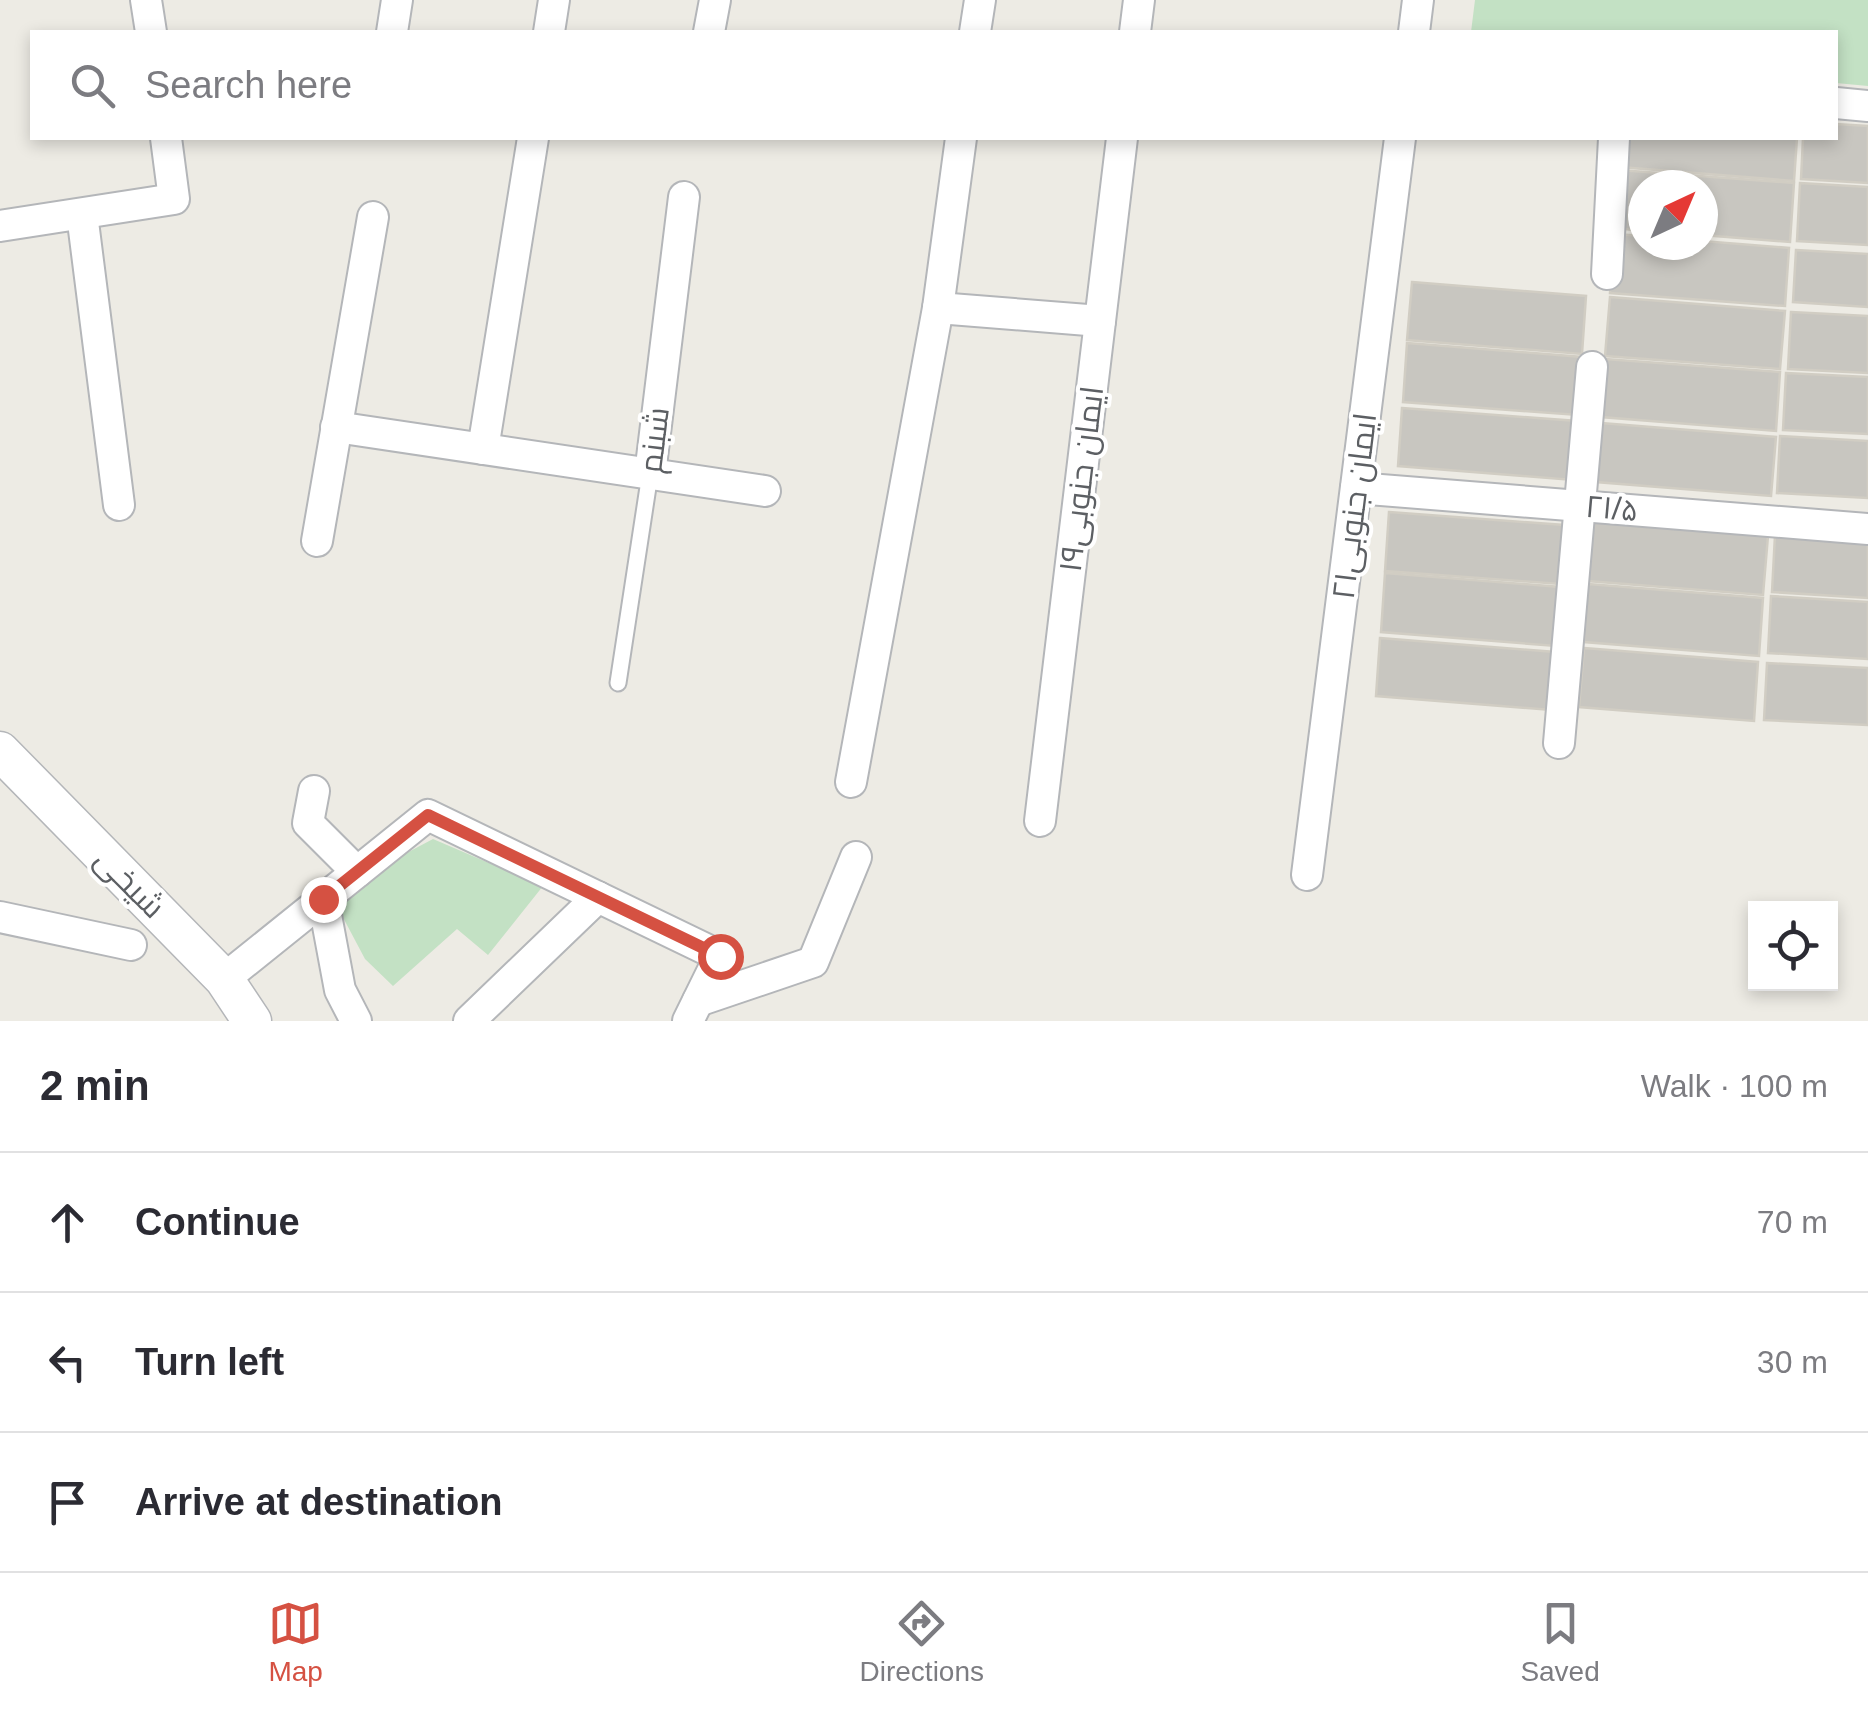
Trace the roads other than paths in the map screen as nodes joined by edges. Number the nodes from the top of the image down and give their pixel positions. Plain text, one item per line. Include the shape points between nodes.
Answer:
1 (146, 0) edge
2 (398, 0) edge
3 (554, 0) edge
4 (715, 0) edge
5 (980, 0) edge
6 (1139, 0) edge
7 (1418, 0) edge
8 (151, 30) edge
9 (392, 30) edge
10 (549, 30) edge
11 (709, 30) edge
12 (975, 30) edge
13 (1135, 30) edge
14 (1414, 30) edge
15 (1838, 103) edge
16 (1868, 106) edge
17 (166, 140) edge
18 (533, 140) edge
19 (961, 140) edge
20 (1122, 140) edge
21 (1400, 140) edge
22 (1614, 140) edge
23 (684, 197) dead end
24 (82, 214) junction
25 (373, 217) dead end
26 (0, 226) edge
27 (1607, 274) dead end
28 (938, 308) junction
29 (1100, 320) junction
30 (1592, 367) dead end
31 (336, 427) junction
32 (483, 449) junction
33 (650, 474) junction
34 (1356, 488) junction
35 (765, 492) dead end
36 (119, 504) dead end
37 (1580, 506) junction
38 (1868, 529) edge
39 (317, 541) dead end
40 (618, 683) dead end
41 (1558, 743) dead end
42 (0, 751) edge
43 (850, 782) dead end
44 (314, 791) dead end
45 (1040, 821) dead end
46 (856, 857) dead end
47 (357, 872) junction
48 (1307, 875) dead end
49 (598, 896) junction
50 (323, 899) junction
51 (0, 917) edge
52 (131, 945) dead end
53 (224, 979) junction
54 (693, 1011) edge
55 (252, 1021) edge
56 (356, 1021) edge
57 (469, 1021) edge

1 - 8 street
2 - 9 street
3 - 10 street
4 - 11 street
5 - 12 street
6 - 13 street
7 - 14 street
15 - 16 street
17 - 24 street via 174,199
18 - 32 street
19 - 28 street
20 - 29 street, ایمان جنوبی۱۹
21 - 34 street, ایمان جنوبی۲۱
22 - 27 street
23 - 33 street, شبنم
24 - 26 street
24 - 36 street
25 - 31 street
28 - 29 street
28 - 43 street
29 - 45 street, ایمان جنوبی۱۹
30 - 37 street
31 - 32 street
31 - 39 street
32 - 33 street
33 - 35 street
33 - 40 lane, شبنم
34 - 37 street, ۲۱/۵
34 - 48 street, ایمان جنوبی۲۱
37 - 38 street, ۲۱/۵
37 - 41 street
42 - 53 street, شیخی
44 - 47 street via 308,822
46 - 54 street via 813,962
47 - 49 street via 428,815
47 - 50 street
49 - 54 street via 720,956
49 - 57 street
50 - 53 street
50 - 56 street via 340,990
51 - 52 street
53 - 55 street, شیخی

